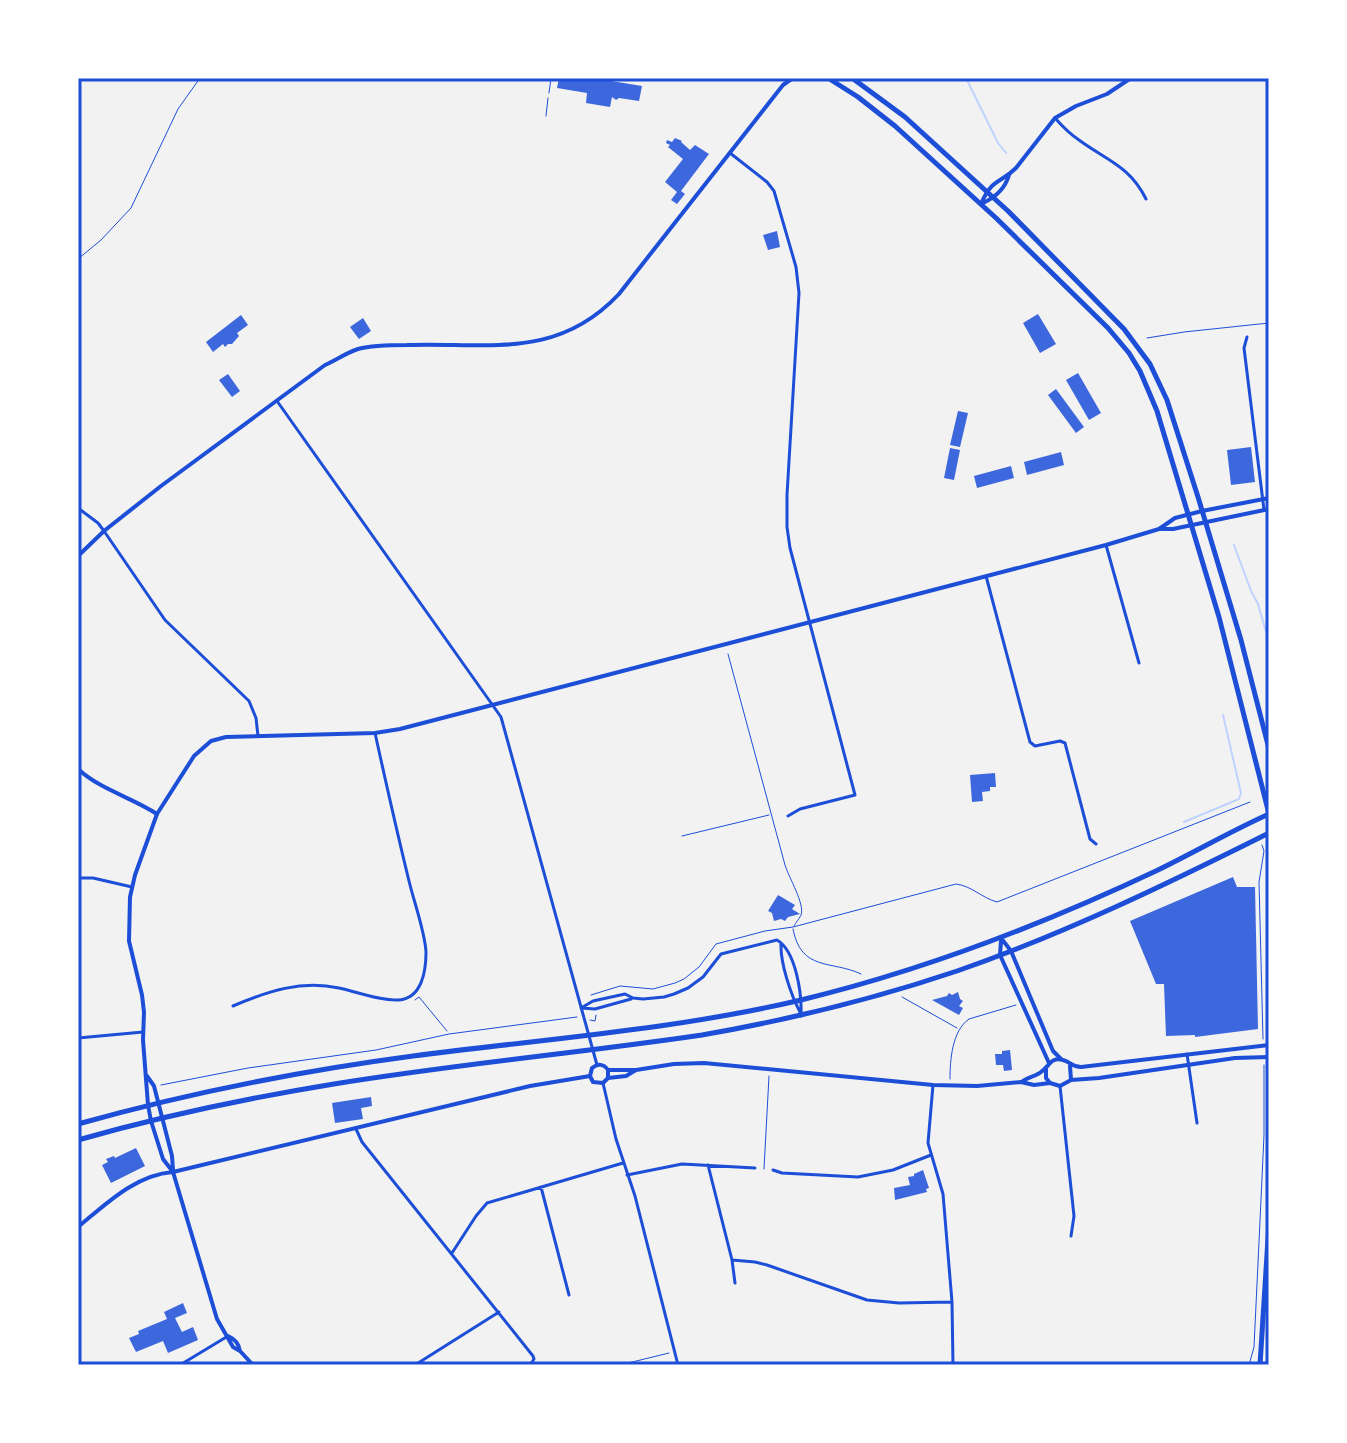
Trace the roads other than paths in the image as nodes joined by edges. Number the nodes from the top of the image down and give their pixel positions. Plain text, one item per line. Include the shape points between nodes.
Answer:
1 (551, 78) edge
2 (785, 78) edge
3 (793, 78) edge
4 (828, 78) edge
5 (852, 78) edge
6 (1131, 78) edge
7 (783, 85) junction
8 (549, 93) road end
9 (1055, 118) junction
10 (730, 153) junction
11 (1009, 175) junction
12 (986, 191) junction
13 (994, 198) junction
14 (1146, 199) dead end
15 (981, 204) junction
16 (1247, 337) dead end
17 (277, 401) junction
18 (1269, 498) edge
19 (1262, 499) junction
20 (78, 508) edge
21 (1266, 510) edge
22 (1202, 511) junction
23 (1188, 515) junction
24 (1205, 522) junction
25 (1191, 525) junction
26 (1159, 529) junction
27 (104, 531) junction
28 (1106, 545) junction
29 (78, 556) edge
30 (986, 576) junction
31 (811, 623) junction
32 (1139, 663) dead end
33 (493, 706) junction
34 (375, 733) junction
35 (258, 736) junction
36 (1269, 749) edge
37 (78, 769) edge
38 (157, 814) junction
39 (1269, 814) edge
40 (788, 816) dead end
41 (1269, 833) edge
42 (1096, 844) dead end
43 (78, 878) edge
44 (132, 887) junction
45 (1001, 938) junction
46 (781, 941) junction
47 (1011, 951) junction
48 (1000, 955) junction
49 (633, 998) junction
50 (802, 999) junction
51 (794, 1001) junction
52 (233, 1006) dead end
53 (581, 1008) junction
54 (801, 1016) junction
55 (143, 1032) junction
56 (78, 1038) edge
57 (1269, 1045) edge
58 (1187, 1054) junction
59 (1269, 1057) edge
60 (1061, 1059) junction
61 (1049, 1063) junction
62 (1189, 1064) junction
63 (597, 1065) junction
64 (1070, 1066) junction
65 (1046, 1069) junction
66 (608, 1070) junction
67 (636, 1070) junction
68 (147, 1076) junction
69 (590, 1076) junction
70 (608, 1078) junction
71 (1071, 1080) junction
72 (1021, 1082) junction
73 (603, 1083) junction
74 (1050, 1083) junction
75 (933, 1085) junction
76 (1060, 1086) junction
77 (157, 1103) junction
78 (148, 1105) junction
79 (161, 1119) junction
80 (151, 1121) junction
81 (1197, 1123) dead end
82 (78, 1124) edge
83 (356, 1129) junction
84 (78, 1140) edge
85 (931, 1155) junction
86 (623, 1163) junction
87 (708, 1165) junction
88 (755, 1168) road end
89 (773, 1170) road end
90 (173, 1172) junction
91 (627, 1175) junction
92 (541, 1187) junction
93 (1269, 1223) edge
94 (78, 1227) edge
95 (1071, 1236) dead end
96 (452, 1253) junction
97 (732, 1260) junction
98 (735, 1283) dead end
99 (569, 1295) dead end
100 (952, 1302) junction
101 (499, 1312) junction
102 (228, 1336) junction
103 (78, 1360) edge
104 (81, 1365) edge
105 (180, 1365) edge
106 (253, 1365) edge
107 (415, 1365) edge
108 (530, 1365) edge
109 (678, 1365) edge
110 (953, 1365) edge
111 (1260, 1365) edge

1 - 8 lane
2 - 7 main road
3 - 7 main road
4 - 15 main road via 895,126
5 - 12 main road via 905,117
6 - 9 main road
7 - 10 main road
9 - 11 main road
9 - 14 street via 1080,142 1122,167
10 - 17 main road via 619,294 574,328 537,342 498,346 358,349 325,365
10 - 31 street via 774,191 797,274 787,527
11 - 12 main road
11 - 13 main road
12 - 13 main road
12 - 15 main road
13 - 15 main road
13 - 22 main road via 1142,351 1167,400
15 - 23 main road via 1129,353 1151,394
16 - 19 street via 1244,348
17 - 27 main road
17 - 33 street
18 - 19 main road
19 - 21 street
19 - 22 main road
20 - 27 street
21 - 24 main road
22 - 23 main road
22 - 24 main road
23 - 25 main road
23 - 26 main road
24 - 25 main road
24 - 36 main road
25 - 26 main road
25 - 39 main road
26 - 28 main road
27 - 29 main road
27 - 35 street via 165,620 249,701
28 - 30 main road
28 - 32 street
30 - 31 main road
30 - 42 street via 1030,742 1065,743 1090,839
31 - 33 main road
31 - 40 street via 855,795
33 - 34 main road
33 - 53 street via 506,730
34 - 35 main road
34 - 52 street via 426,950 420,986 397,1000 328,986 287,987
35 - 38 main road via 211,741 185,768
37 - 38 main road
38 - 44 main road
39 - 45 main road via 1119,888
41 - 47 main road
43 - 44 street
44 - 55 main road via 129,941 142,995
45 - 47 main road
45 - 48 main road
45 - 50 main road
46 - 49 street via 724,952 703,977 674,994
46 - 50 street via 789,951
46 - 51 street
47 - 48 main road
47 - 60 main road via 1044,1032
48 - 54 main road
48 - 61 main road
49 - 53 street
49 - 53 street via 625,994
50 - 51 main road
50 - 54 street
51 - 54 street
51 - 77 main road via 701,1019 339,1067
53 - 63 street
54 - 79 main road via 613,1048 333,1084
55 - 56 street
55 - 68 main road
57 - 58 main road
58 - 62 street
58 - 64 main road
59 - 62 main road
60 - 61 main road
60 - 64 main road
61 - 65 main road
62 - 71 main road
62 - 81 street
63 - 66 main road
63 - 69 main road
64 - 71 main road
65 - 72 main road
65 - 74 main road
66 - 67 main road
66 - 70 main road
67 - 70 main road
67 - 75 main road via 704,1063
68 - 77 main road
68 - 78 main road
69 - 73 main road
69 - 83 main road
70 - 73 main road
71 - 76 main road
72 - 74 main road
72 - 75 main road
73 - 86 street
74 - 76 main road
75 - 85 street
76 - 95 street via 1074,1216
77 - 78 main road
77 - 79 main road
78 - 80 main road
78 - 82 main road
79 - 80 main road
79 - 90 main road
80 - 84 main road
80 - 90 main road via 163,1159
83 - 90 main road
83 - 96 street
85 - 89 street via 858,1177
85 - 100 street via 943,1194
86 - 91 street
86 - 92 street
87 - 88 street
87 - 91 street via 682,1164
87 - 97 street
90 - 94 main road via 114,1196
90 - 102 main road via 217,1319
91 - 109 street
92 - 96 street via 487,1203
92 - 99 street
93 - 111 main road
96 - 101 street
97 - 98 street
97 - 100 street via 765,1264 867,1300
100 - 110 street
101 - 107 street
101 - 108 street via 534,1359
102 - 105 street
102 - 106 main road
103 - 104 street

